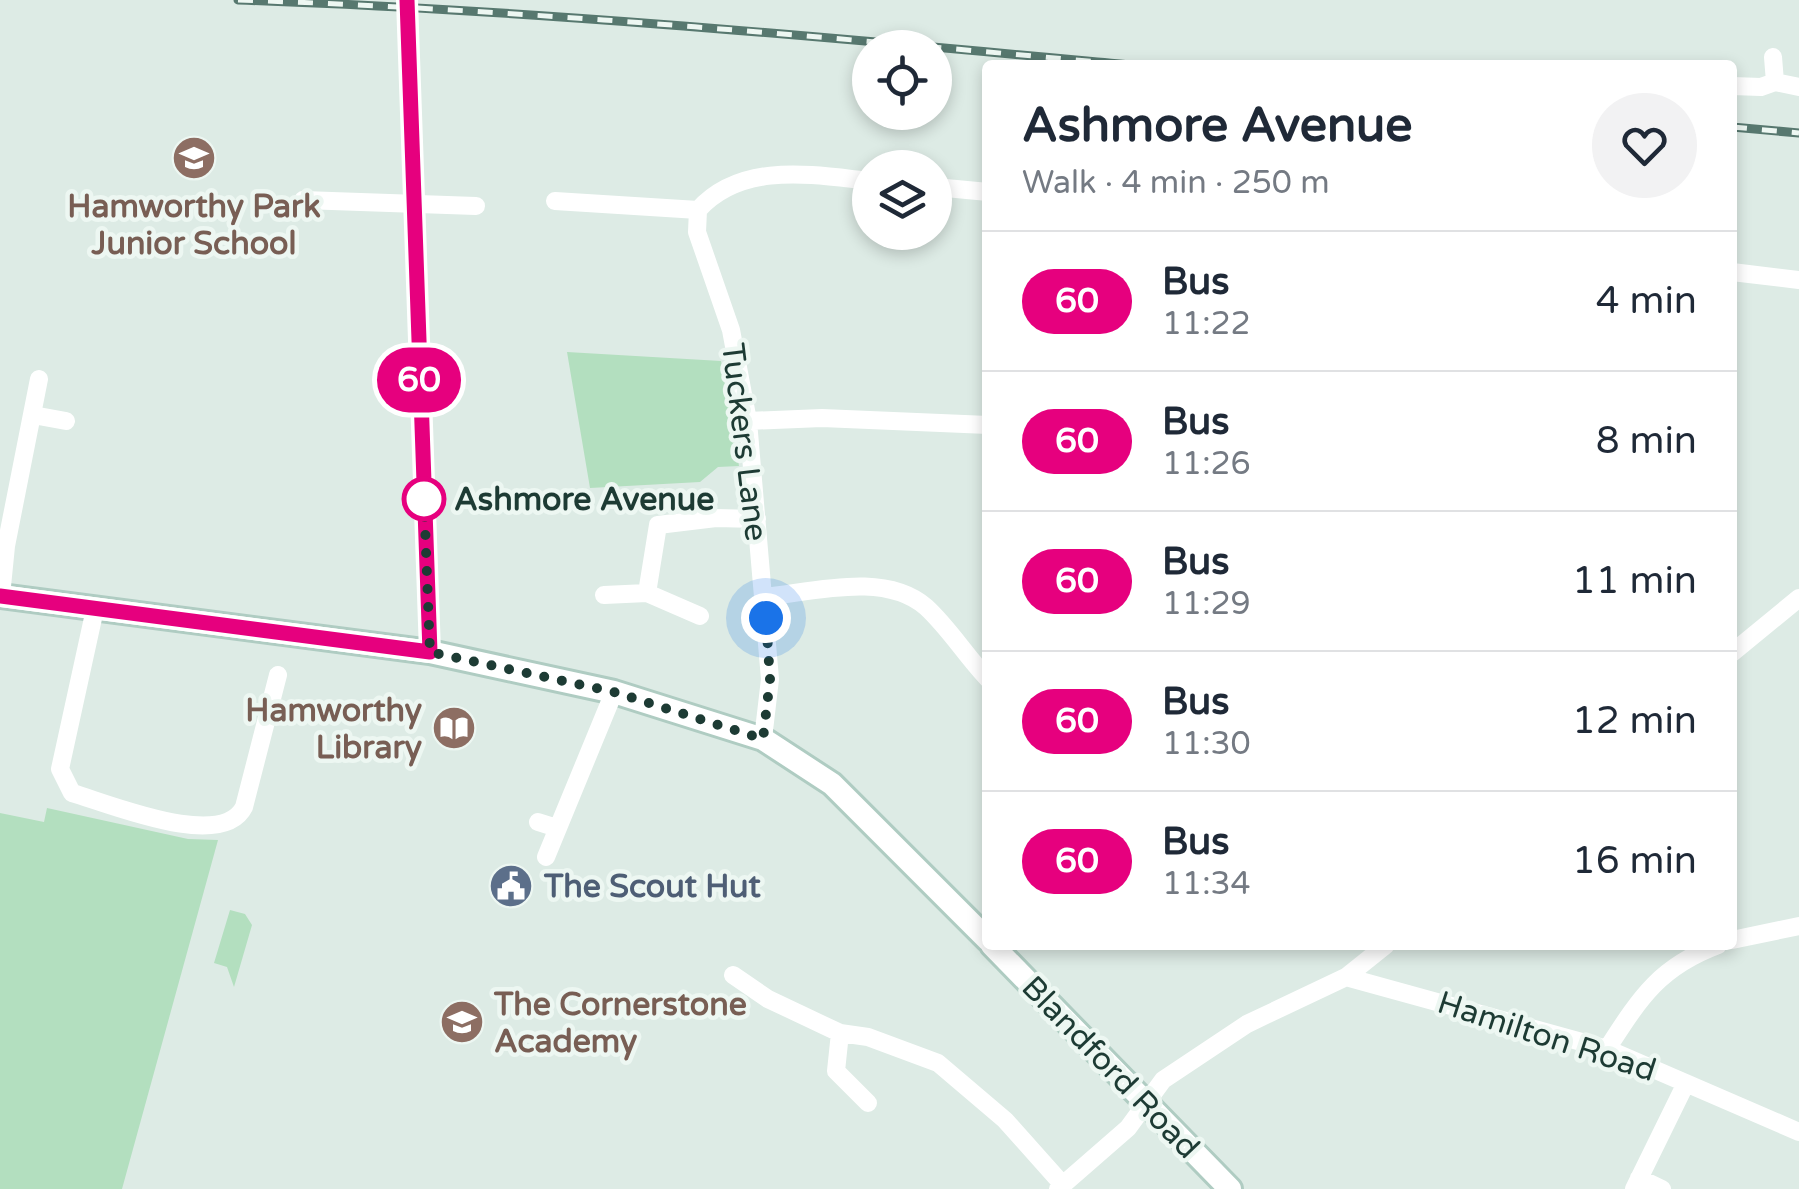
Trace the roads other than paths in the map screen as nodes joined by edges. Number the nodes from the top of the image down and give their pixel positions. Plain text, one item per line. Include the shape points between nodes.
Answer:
1 (407, 0) edge
2 (1772, 57) dead end
3 (1775, 82) junction
4 (1737, 86) edge
5 (1799, 87) edge
6 (852, 179) edge
7 (952, 189) edge
8 (982, 191) edge
9 (303, 200) dead end
10 (555, 201) dead end
11 (412, 202) junction
12 (476, 206) dead end
13 (698, 210) junction
14 (1737, 273) edge
15 (1799, 280) edge
16 (39, 379) dead end
17 (33, 415) junction
18 (66, 421) dead end
19 (748, 422) junction
20 (982, 425) edge
21 (757, 519) junction
22 (646, 593) junction
23 (604, 595) dead end
24 (1, 596) edge
25 (764, 597) junction
26 (1799, 598) edge
27 (96, 609) junction
28 (700, 616) dead end
29 (1737, 649) edge
30 (430, 652) junction
31 (982, 672) edge
32 (278, 676) dead end
33 (614, 692) junction
34 (763, 739) junction
35 (538, 822) dead end
36 (558, 828) junction
37 (546, 856) dead end
38 (1799, 926) edge
39 (982, 934) edge
40 (1737, 939) edge
41 (998, 950) edge
42 (1355, 950) edge
43 (1380, 950) edge
44 (1707, 950) edge
45 (1363, 964) junction
46 (732, 975) dead end
47 (1346, 977) junction
48 (840, 1034) junction
49 (1607, 1049) junction
50 (1686, 1083) junction
51 (1146, 1101) junction
52 (868, 1103) dead end
53 (1799, 1132) edge
54 (1636, 1184) edge
55 (1061, 1187) edge
56 (1230, 1189) edge
57 (1662, 1189) edge

1 - 11 street
2 - 3 street
3 - 4 street
3 - 5 street
6 - 13 street via 776,172
7 - 8 street
9 - 11 street
10 - 13 street
11 - 12 street
11 - 30 street
13 - 19 street, Tuckers Lane via 697,232 731,330
14 - 15 street
16 - 17 street
17 - 18 street
17 - 24 street
19 - 20 street
19 - 21 street, Tuckers Lane
21 - 22 street via 658,525
21 - 25 street, Tuckers Lane
22 - 23 street
22 - 28 street
24 - 27 main road, Blandford Road
25 - 31 street via 868,587 907,595
25 - 34 street, Tuckers Lane via 770,679
26 - 29 street
27 - 30 main road, Blandford Road
27 - 32 street via 60,769 72,793 202,828 230,823 244,807
30 - 33 main road, Blandford Road
33 - 34 main road, Blandford Road
33 - 36 street
34 - 39 main road, Blandford Road via 832,784
35 - 36 street
36 - 37 street
38 - 40 street
41 - 51 main road, Blandford Road
42 - 45 street
43 - 45 street
44 - 49 street via 1668,968 1639,998
45 - 47 street
46 - 48 street
47 - 49 street, Hamilton Road
47 - 51 street via 1247,1024 1162,1081
48 - 52 street via 836,1072
48 - 55 street via 868,1036 938,1063 1005,1120
49 - 50 street, Hamilton Road
50 - 53 street, Hamilton Road
50 - 54 street
51 - 55 street via 1128,1128
51 - 56 main road, Blandford Road
54 - 57 street

